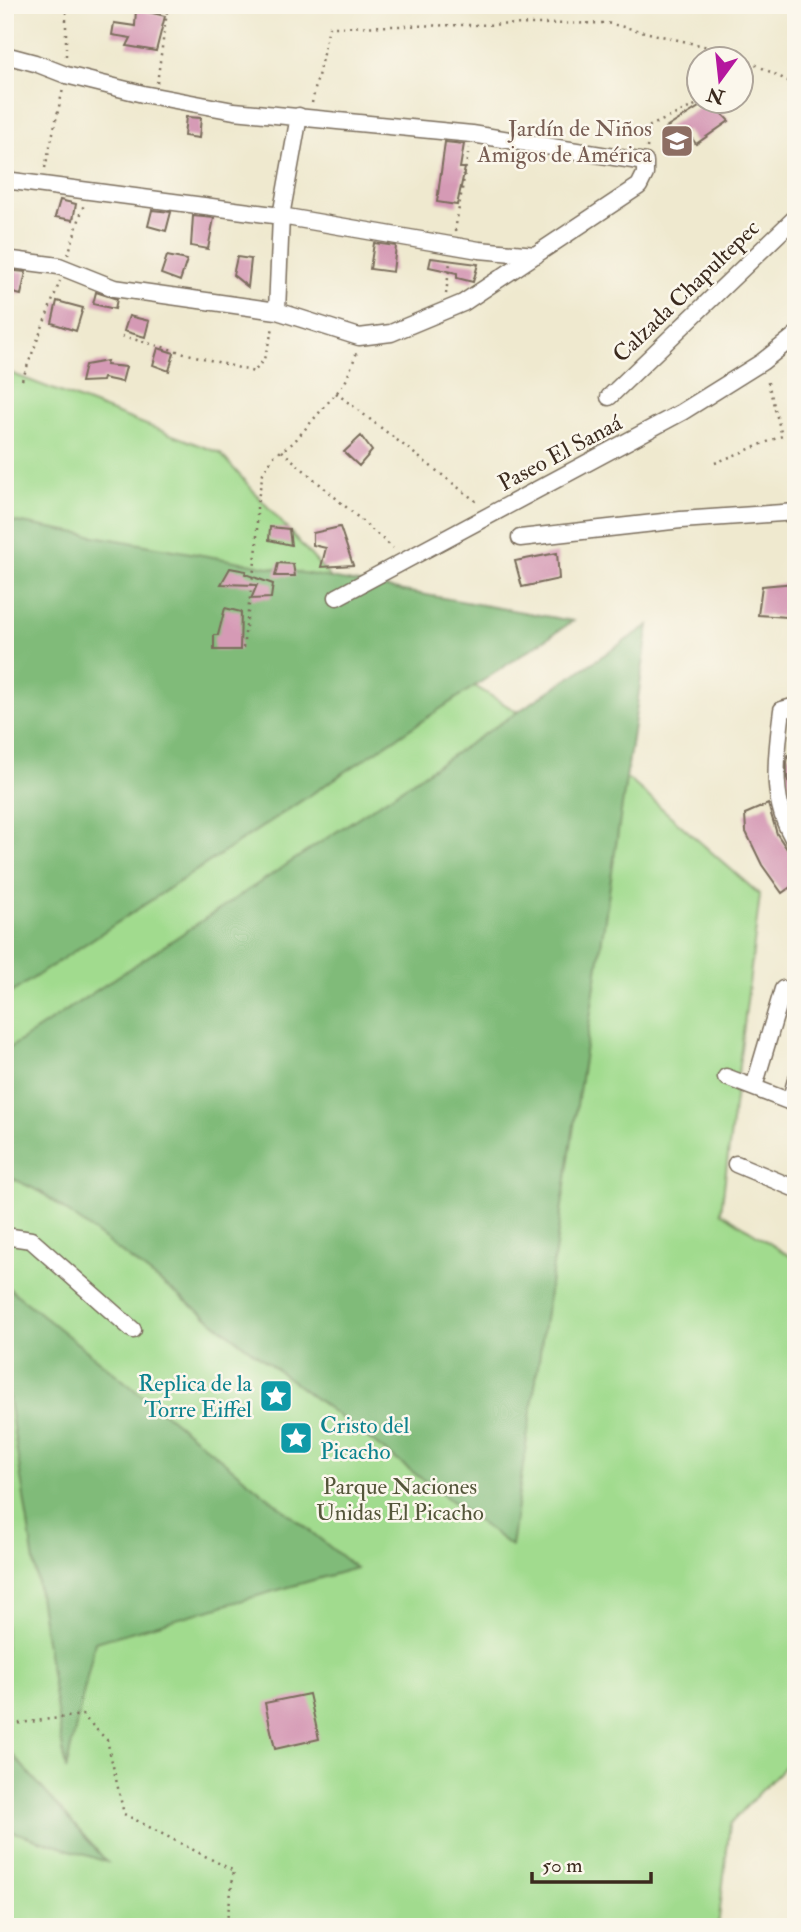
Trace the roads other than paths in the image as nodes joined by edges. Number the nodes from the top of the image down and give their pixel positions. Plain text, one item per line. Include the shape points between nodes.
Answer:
1 (5, 55) edge
2 (304, 116) junction
3 (5, 180) edge
4 (281, 216) junction
5 (796, 217) edge
6 (536, 255) junction
7 (5, 259) edge
8 (277, 311) junction
9 (796, 335) edge
10 (796, 347) edge
11 (762, 362) junction
12 (609, 397) dead end
13 (796, 512) edge
14 (520, 538) dead end
15 (337, 597) dead end
16 (796, 706) edge
17 (796, 843) edge
18 (783, 989) dead end
19 (726, 1077) dead end
20 (796, 1080) edge
21 (754, 1087) junction
22 (793, 1103) edge
23 (736, 1164) dead end
24 (796, 1189) edge
25 (5, 1236) edge
26 (134, 1330) dead end

1 - 2 street via 155,96 233,111
2 - 4 street
2 - 6 street via 471,134 645,162 639,186
3 - 4 street
4 - 6 street
4 - 8 street
5 - 12 street, Calzada Chapultepec
6 - 8 street via 463,303 391,333 359,337
7 - 8 street via 65,268 114,288
9 - 11 street, Paseo El Sanaá
10 - 11 street
11 - 15 street, Paseo El Sanaá via 672,418
13 - 14 street
16 - 17 street via 782,710 776,782 778,805
18 - 21 street
19 - 21 street
20 - 22 street
21 - 22 street
23 - 24 street
25 - 26 street via 31,1240

